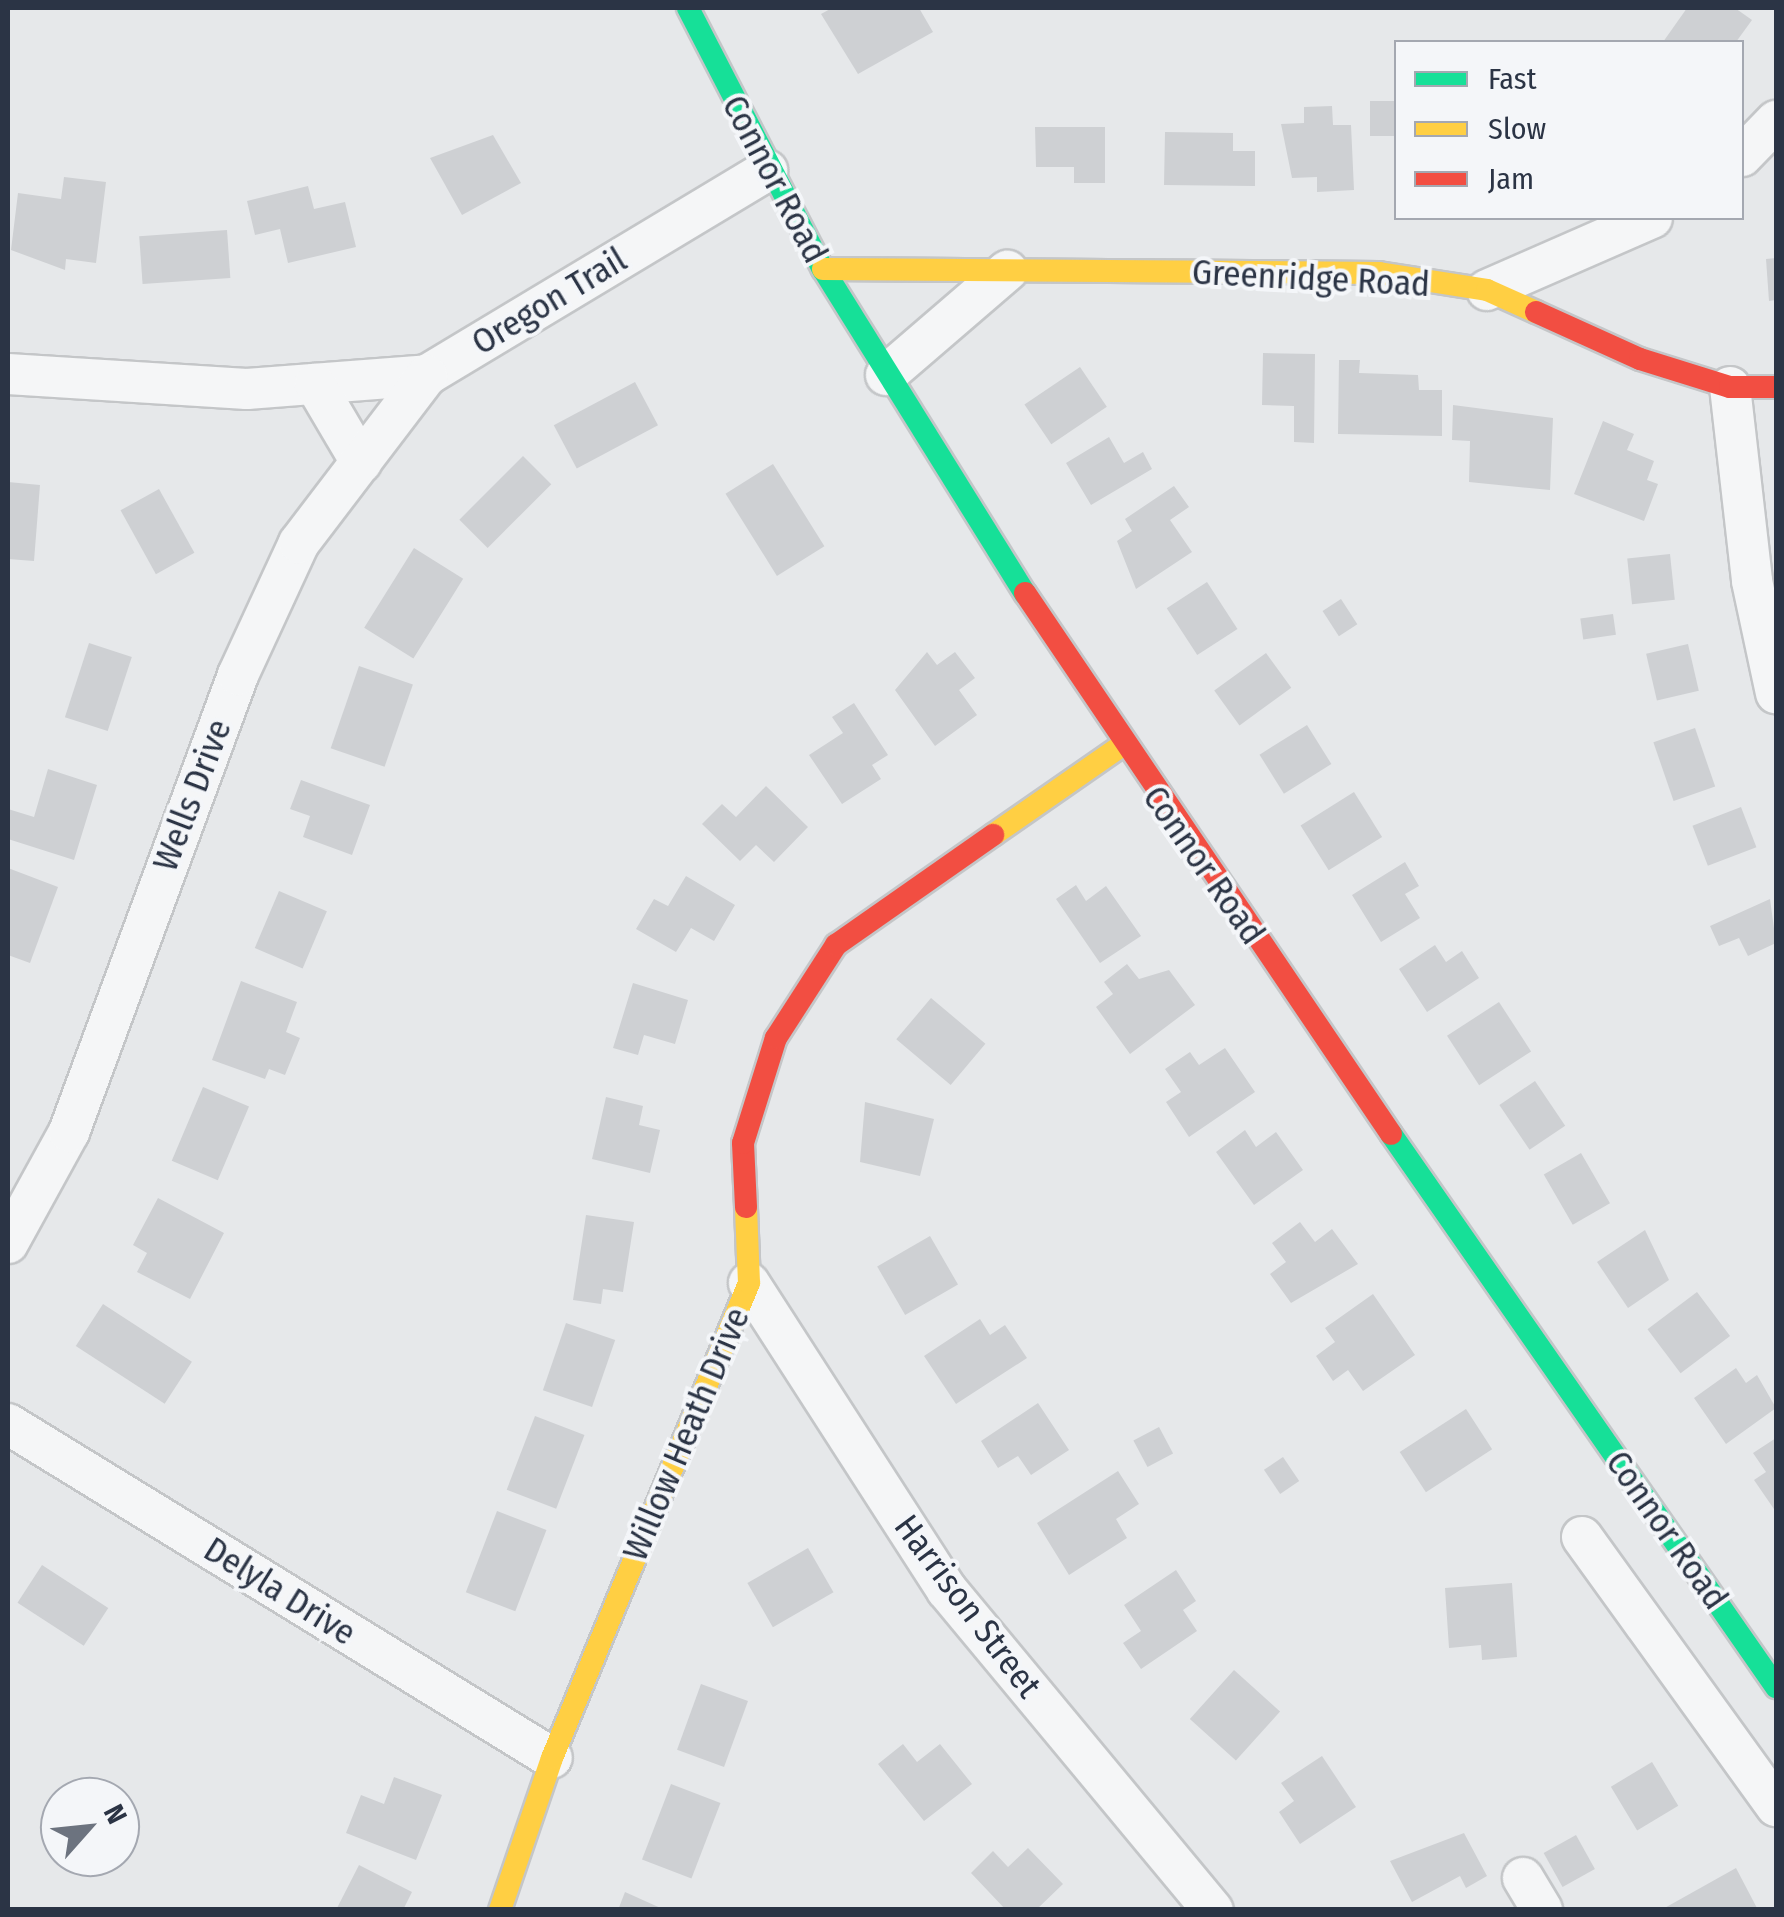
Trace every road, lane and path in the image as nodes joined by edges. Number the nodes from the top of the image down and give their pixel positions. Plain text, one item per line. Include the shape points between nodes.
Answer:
1 (688, 8) edge
2 (1776, 121) edge
3 (1744, 154) edge
4 (767, 171) junction
5 (1647, 220) edge
6 (823, 270) junction
7 (1007, 271) junction
8 (1487, 290) junction
9 (8, 374) edge
10 (426, 375) junction
11 (886, 375) junction
12 (315, 384) junction
13 (1730, 387) junction
14 (1776, 387) edge
15 (360, 462) junction
16 (1776, 694) edge
17 (1120, 746) junction
18 (8, 1243) edge
19 (749, 1283) junction
20 (8, 1424) edge
21 (1582, 1537) dead end
22 (1776, 1687) edge
23 (552, 1758) junction
24 (1776, 1806) edge
25 (500, 1910) edge
26 (1213, 1910) edge

1 - 4 street, Connor Road
2 - 3 street
4 - 6 street, Connor Road
4 - 10 street, Oregon Trail
5 - 8 street
6 - 7 street, Greenridge Road
6 - 11 street, Connor Road
7 - 8 street, Greenridge Road via 1379,273
7 - 11 street
8 - 13 street, Greenridge Road
9 - 12 street, Oregon Trail via 247,389
10 - 12 street, Oregon Trail
10 - 15 street, Wells Drive
11 - 17 street, Connor Road
12 - 15 street
13 - 14 street, Greenridge Road
13 - 16 street via 1752,581
15 - 18 street, Wells Drive via 300,543 238,675 69,1132
17 - 19 street, Willow Heath Drive via 836,945 776,1038 743,1143
17 - 22 street, Connor Road
19 - 23 street, Willow Heath Drive
19 - 26 street, Harrison Street via 947,1590
20 - 23 street, Delyla Drive
21 - 24 street
23 - 25 street, Willow Heath Drive

